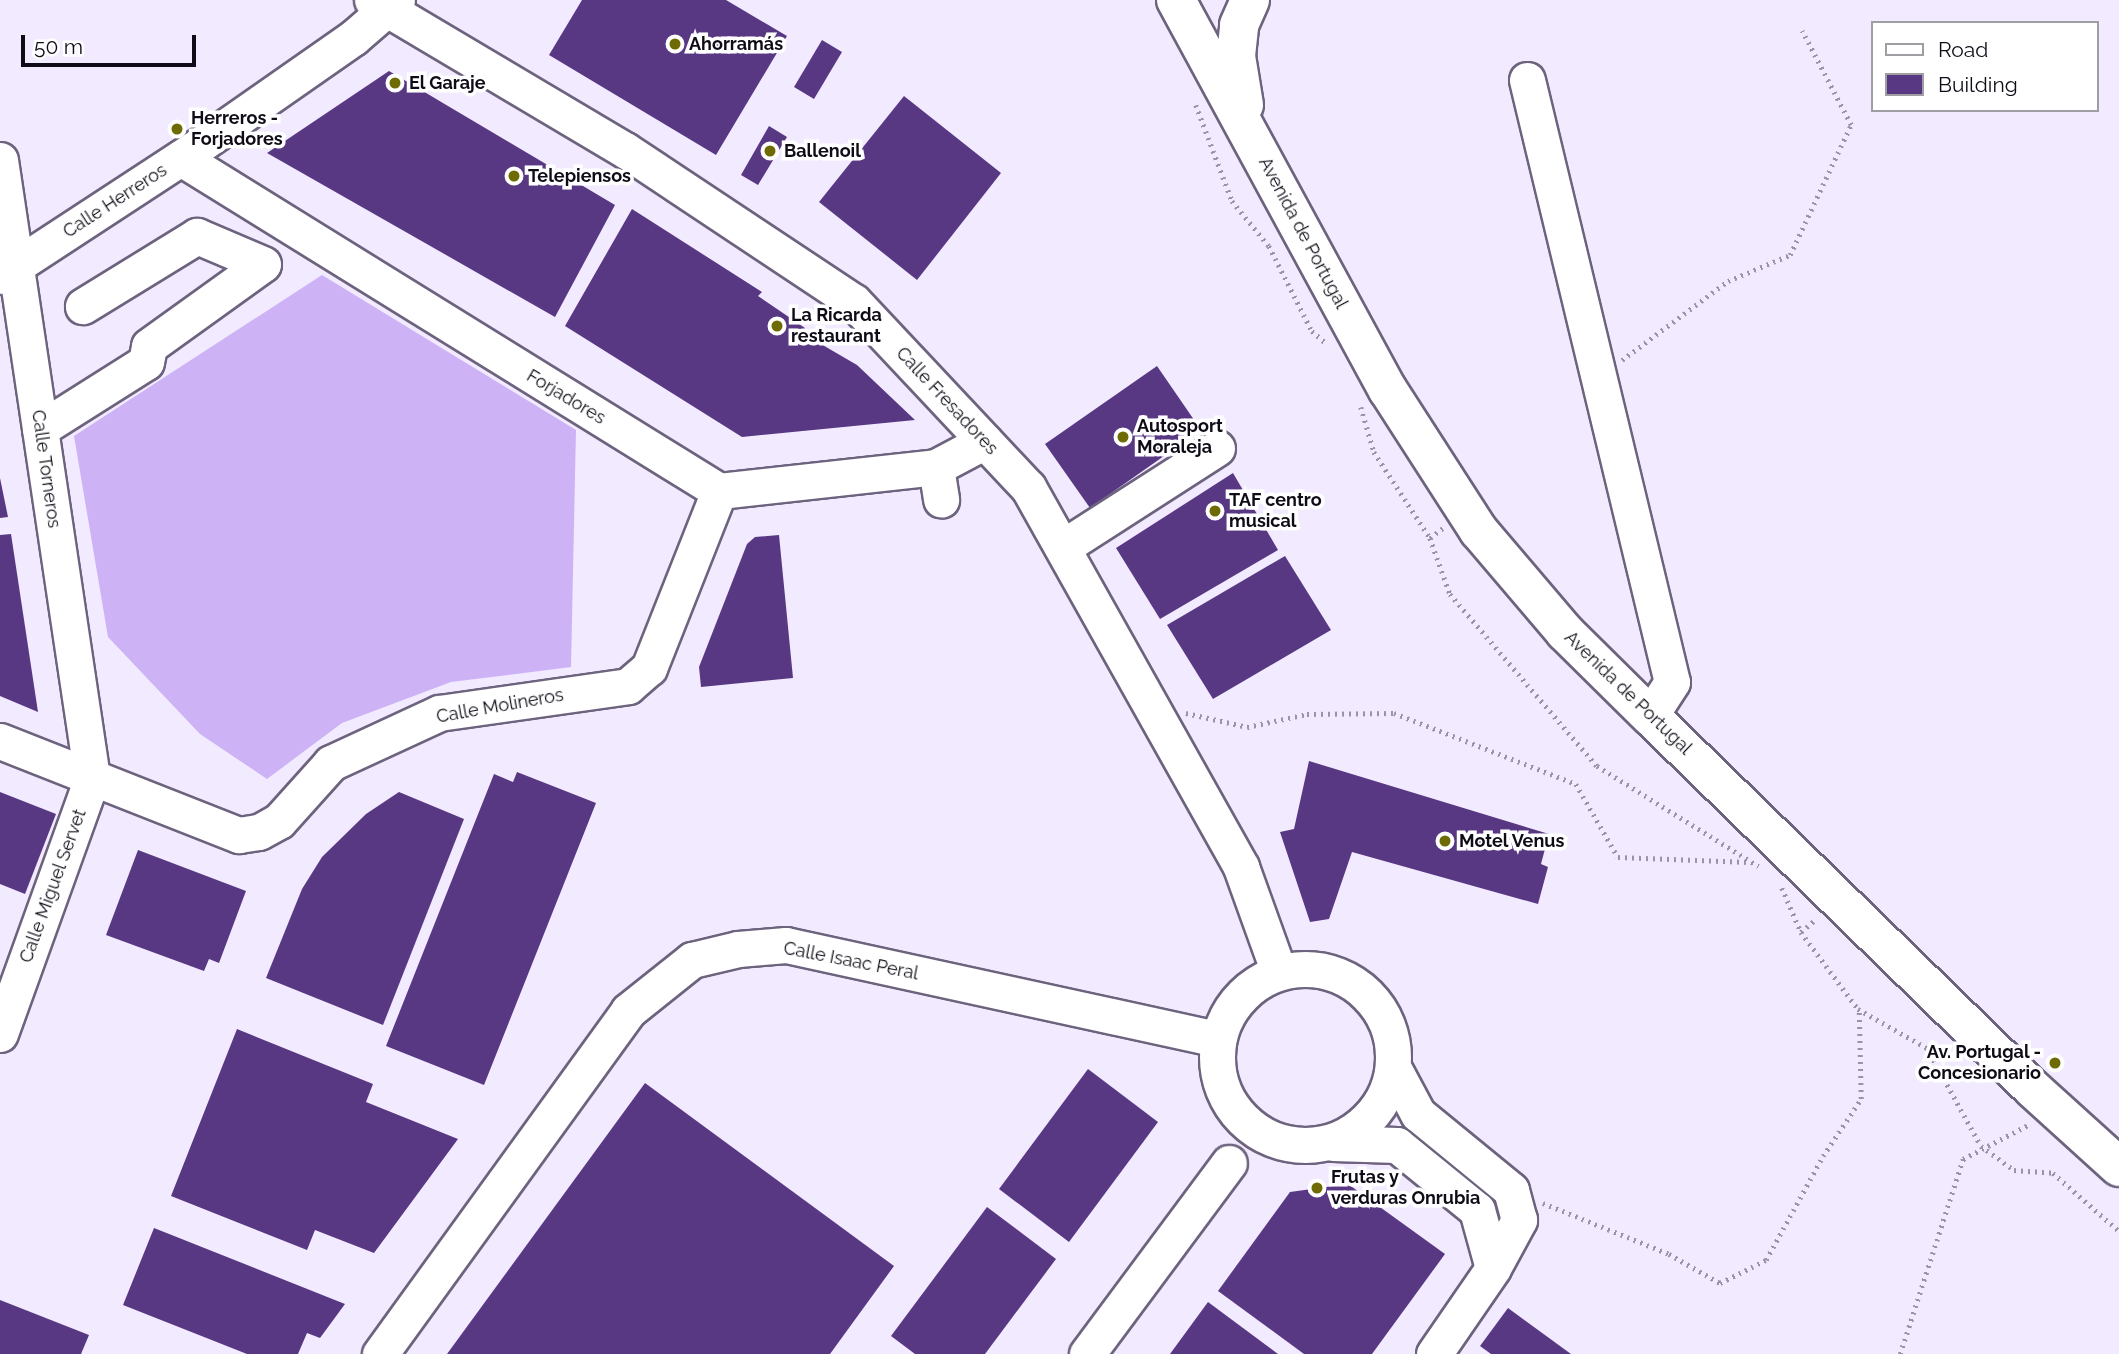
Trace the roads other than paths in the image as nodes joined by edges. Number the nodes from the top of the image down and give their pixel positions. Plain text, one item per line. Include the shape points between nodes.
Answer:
1 (1176, 0) edge
2 (1250, 0) edge
3 (386, 3) edge
4 (1527, 80) dead end
5 (1248, 132) junction
6 (181, 158) junction
7 (0, 160) edge
8 (8, 271) edge
9 (83, 306) dead end
10 (40, 429) junction
11 (985, 441) junction
12 (1217, 448) dead end
13 (719, 491) junction
14 (1063, 547) junction
15 (1650, 716) junction
16 (0, 741) edge
17 (92, 778) junction
18 (1278, 970) junction
19 (0, 1034) edge
20 (1216, 1040) junction
21 (1394, 1069) junction
22 (1225, 1099) junction
23 (1334, 1143) junction
24 (1286, 1146) junction
25 (1229, 1163) junction
26 (2119, 1167) edge
27 (1493, 1268) junction
28 (380, 1354) edge
29 (1087, 1354) edge
30 (1434, 1354) edge

1 - 5 main road, Avenida de Portugal
2 - 5 main road, Avenida de Portugal via 1238,25 1236,56
3 - 6 street, Calle Herreros
3 - 11 street, Calle Fresadores via 625,150 854,302
4 - 15 street via 1672,682
5 - 15 main road, Avenida de Portugal via 1388,390 1479,531 1565,632
6 - 8 street, Calle Herreros
6 - 13 street, Forjadores
7 - 8 street, Calle Torneros
8 - 10 street, Calle Torneros
9 - 10 street via 197,236 263,264 149,346 146,362
10 - 17 street, Calle Torneros
11 - 13 street via 938,484
11 - 14 street, Calle Fresadores via 1028,487
12 - 14 street
13 - 17 street, Calle Molineros via 649,668 628,686 439,713 331,763 279,821 259,832 239,835
14 - 18 street, Calle Fresadores via 1241,867
15 - 26 main road, Avenida de Portugal
16 - 17 street, Calle Molineros
17 - 19 street, Calle Miguel Servet
18 - 20 street via 1238,995
18 - 21 street via 1320,967 1359,984 1386,1017
20 - 22 street
20 - 28 street, Calle Isaac Peral via 786,944 692,960 628,1011
21 - 23 street via 1377,1112
21 - 27 street via 1418,1114 1511,1190 1519,1220
22 - 24 street via 1253,1131
22 - 25 street
23 - 24 street
23 - 27 street via 1397,1145 1477,1210
24 - 25 street
25 - 29 street
27 - 30 street

